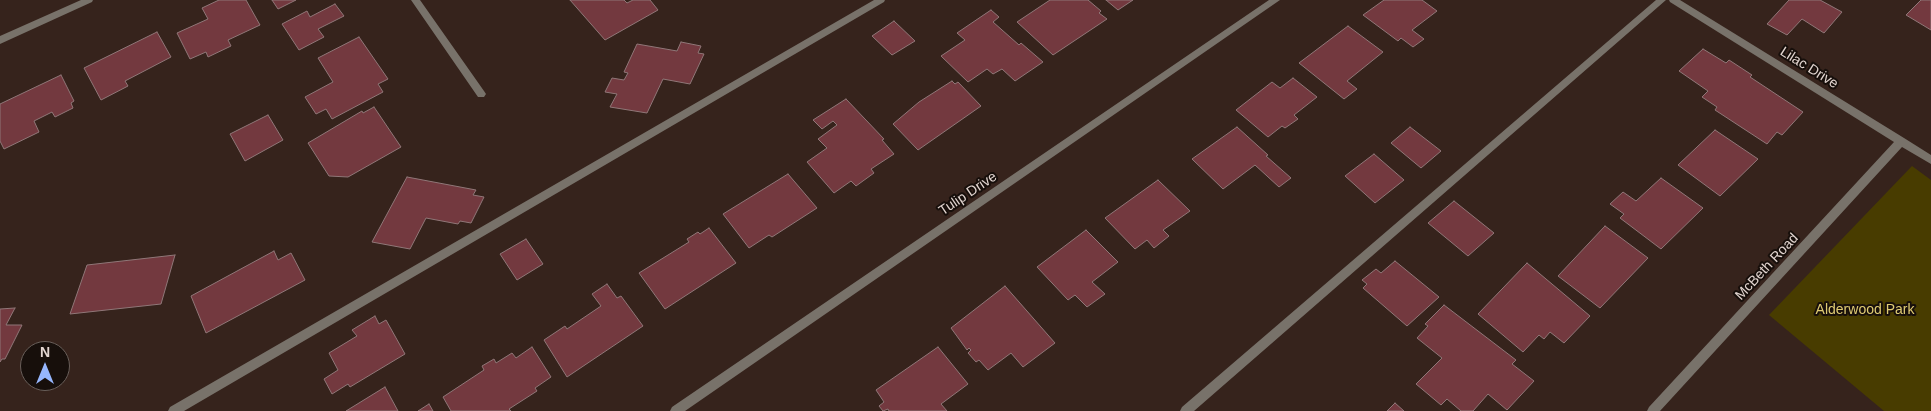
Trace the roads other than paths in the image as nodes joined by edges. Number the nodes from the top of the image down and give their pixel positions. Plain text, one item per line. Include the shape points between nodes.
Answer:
1 (89, 0) edge
2 (414, 0) edge
3 (881, 0) edge
4 (1276, 0) edge
5 (1662, 0) edge
6 (1673, 0) edge
7 (0, 40) edge
8 (481, 94) dead end
9 (1901, 141) junction
10 (1931, 160) edge
11 (174, 411) edge
12 (676, 411) edge
13 (1186, 411) edge
14 (1653, 411) edge

1 - 7 street
2 - 8 street
3 - 11 street
4 - 12 street, Tulip Drive
5 - 13 street
6 - 9 street, Lilac Drive
9 - 10 street, Lilac Drive
9 - 14 street, McBeth Road

